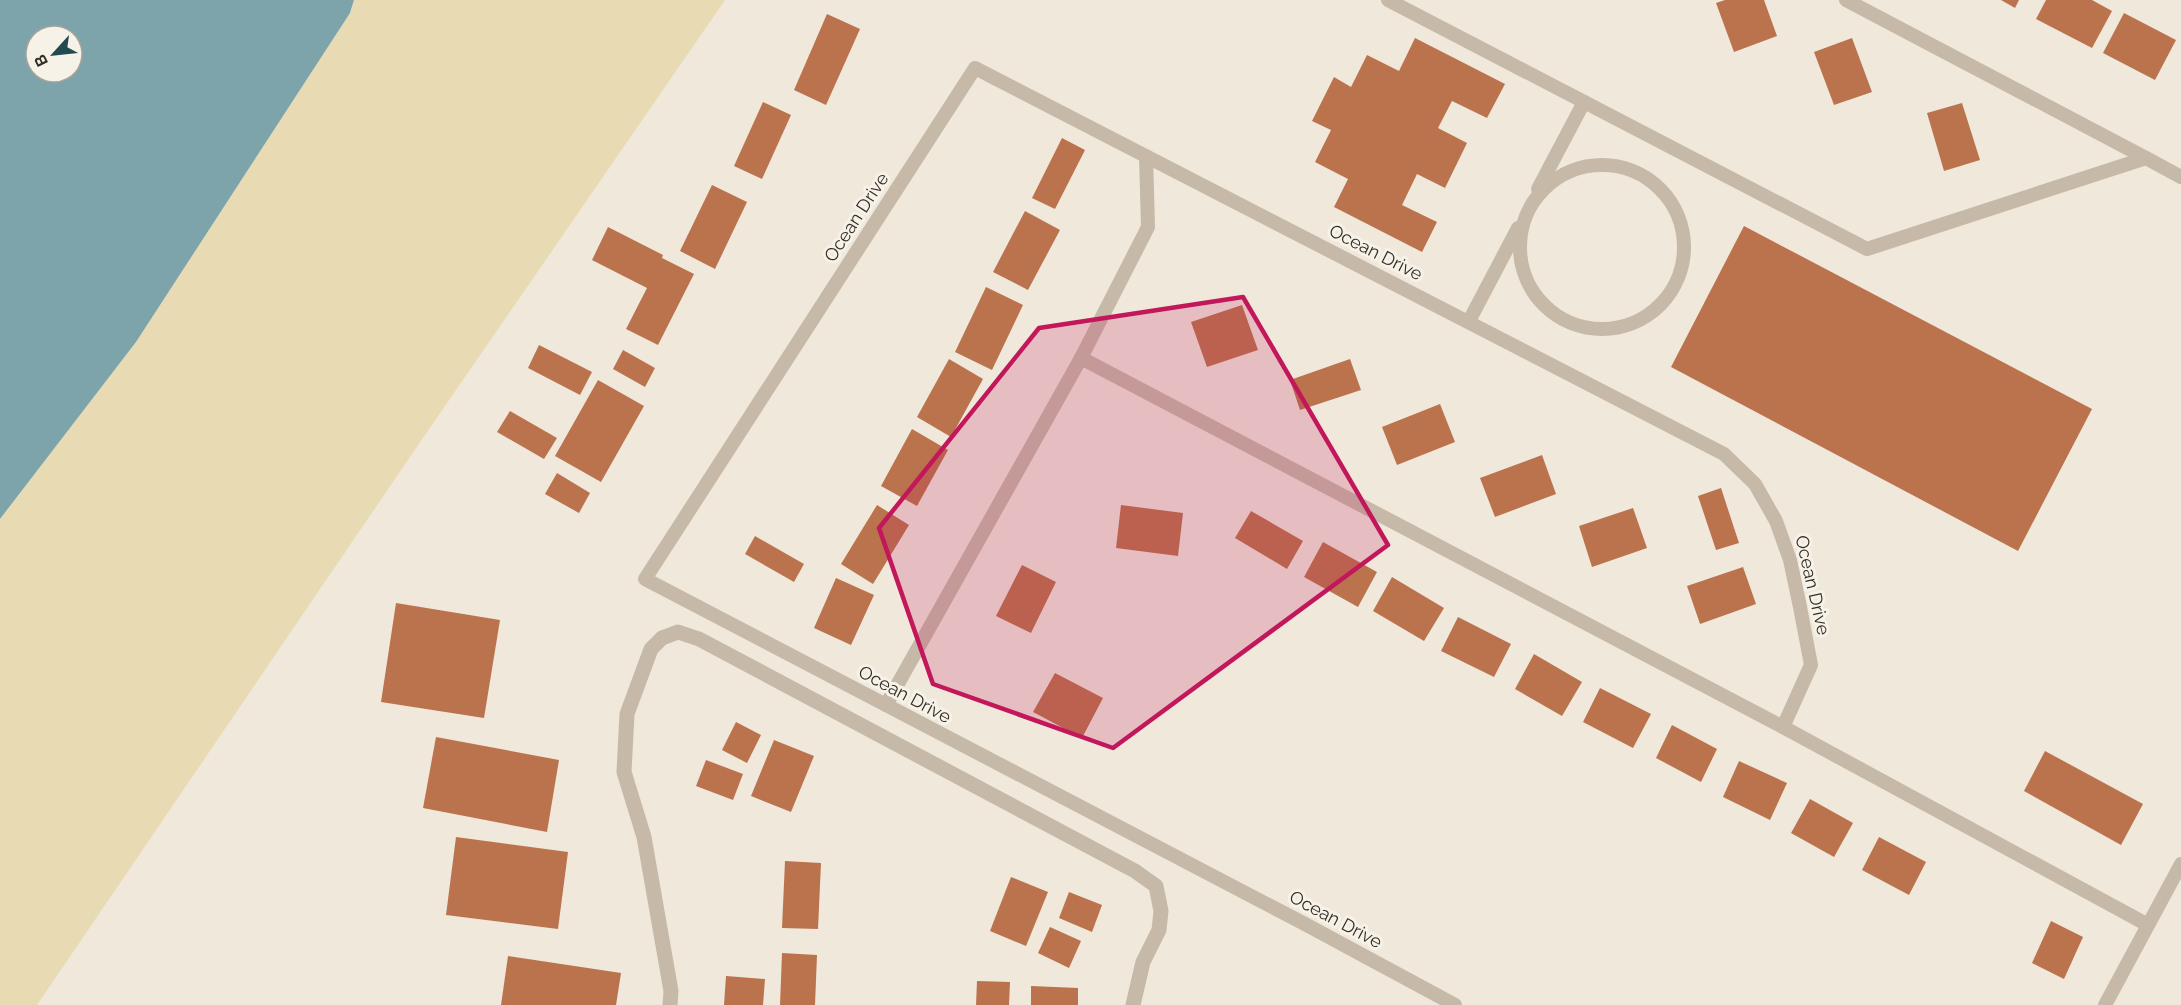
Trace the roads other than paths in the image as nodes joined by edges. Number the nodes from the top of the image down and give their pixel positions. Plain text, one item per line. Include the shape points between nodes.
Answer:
1 (1388, 0) edge
2 (1846, 0) edge
3 (1584, 102) junction
4 (1146, 156) junction
5 (2146, 158) junction
6 (2181, 177) edge
7 (1527, 212) junction
8 (1469, 321) junction
9 (1081, 358) junction
10 (886, 705) junction
11 (1784, 727) junction
12 (2181, 864) edge
13 (2148, 925) junction
14 (670, 1005) edge
15 (1134, 1005) edge
16 (1455, 1005) edge
17 (2105, 1005) edge

1 - 3 lane
2 - 5 lane
3 - 5 lane via 1867,249
3 - 7 lane
4 - 8 lane, Ocean Drive
4 - 9 lane via 1148,227
4 - 10 lane, Ocean Drive via 975,68 645,579
5 - 6 lane
7 - 7 lane via 1519,239 1521,267 1532,292 1551,313 1575,326 1603,331 1630,326 1654,312 1672,292 1683,266 1684,240 1677,213 1662,191 1641,174 1615,165 1588,165 1563,174 1541,190
7 - 8 lane
8 - 11 lane, Ocean Drive via 1724,454 1755,484 1776,521 1790,560 1811,665
9 - 10 lane
9 - 11 lane
10 - 16 lane, Ocean Drive
11 - 13 lane
12 - 13 lane
13 - 17 lane
14 - 15 street via 671,991 644,837 624,772 627,714 651,649 662,638 678,632 699,639 1135,871 1155,886 1161,910 1159,930 1143,962

